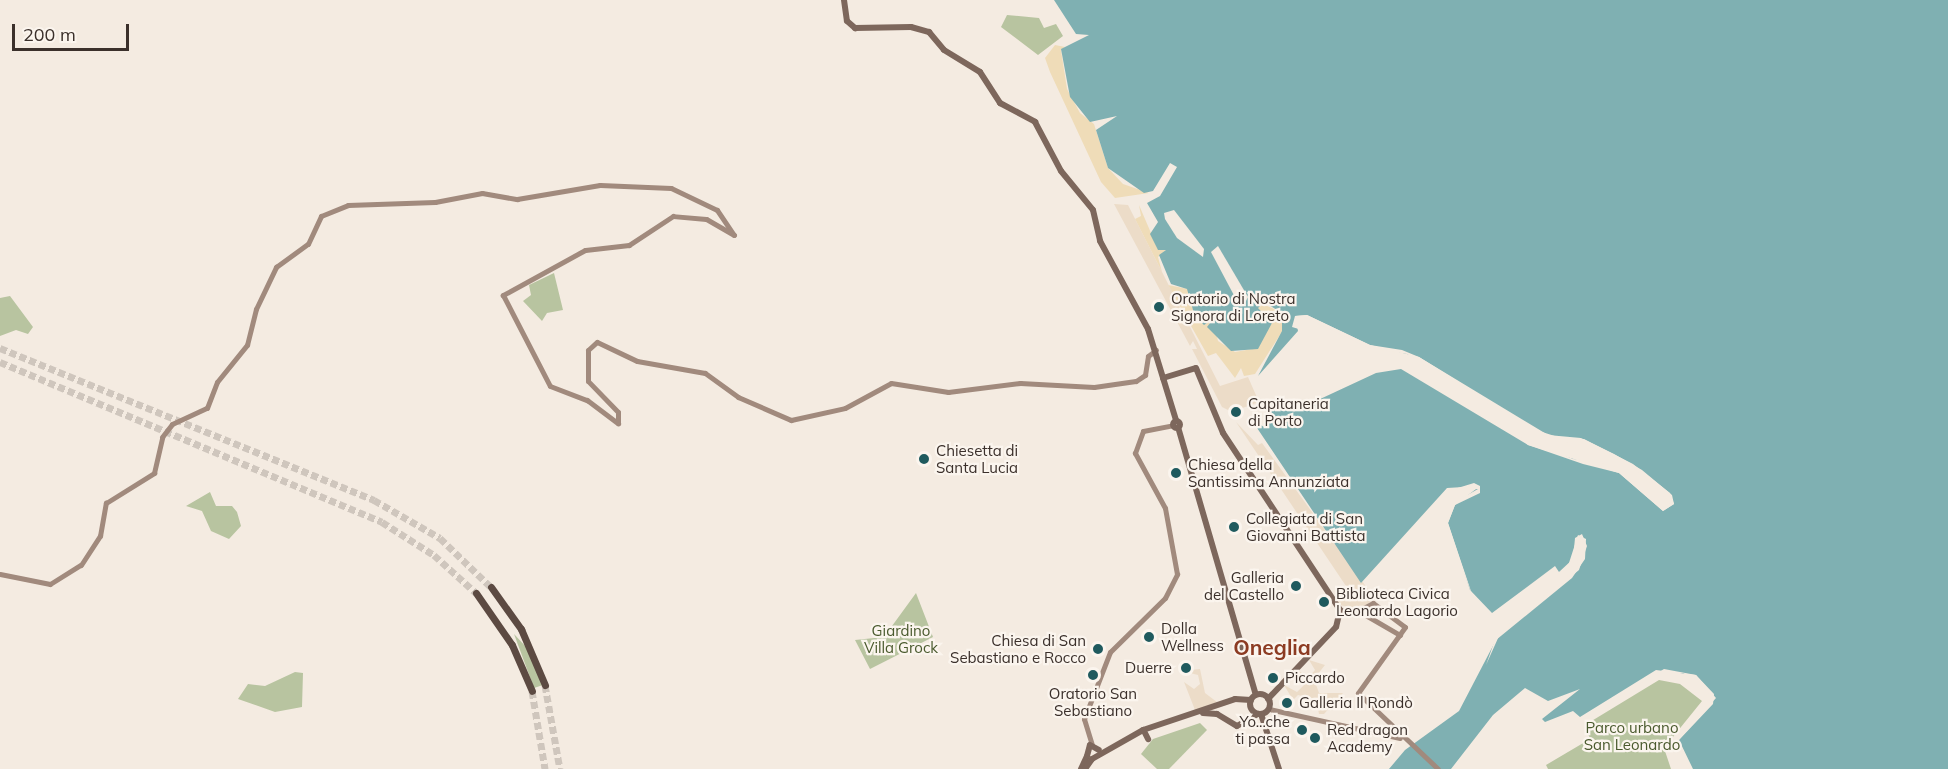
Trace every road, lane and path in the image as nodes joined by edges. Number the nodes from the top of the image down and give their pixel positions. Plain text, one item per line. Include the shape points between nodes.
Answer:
1 (844, 0) edge
2 (1156, 350) junction
3 (1163, 378) junction
4 (1175, 424) junction
5 (0, 574) edge
6 (491, 587) tunnel mouth
7 (476, 593) tunnel mouth
8 (1340, 610) junction
9 (1358, 611) junction
10 (1387, 627) junction
11 (1400, 635) junction
12 (1393, 645) junction
13 (545, 685) tunnel mouth
14 (532, 691) tunnel mouth
15 (1253, 698) junction
16 (1268, 699) junction
17 (1228, 701) junction
18 (1263, 712) junction
19 (1217, 714) junction
20 (1248, 720) junction
21 (1265, 722) junction
22 (1137, 733) junction
23 (1407, 743) junction
24 (1092, 745) junction
25 (1099, 752) junction
26 (1089, 757) junction
27 (1083, 769) edge
28 (1279, 769) edge
29 (1438, 769) edge

1 - 2 main road via 847,21 855,28 911,27 929,32 944,50 980,72 1000,103 1035,122 1061,171 1093,210 1100,241
2 - 3 main road
2 - 5 main road via 1148,356 1145,375 1136,381 1094,387 1020,383 948,392 891,383 837,411 791,420 738,397 705,373 637,362 597,342 588,350 586,373 620,416 614,422 587,400 550,386 501,300 507,291 580,252 629,245 673,216 706,219 734,235 729,222 695,195 660,187 587,186 517,199 482,193 452,200 339,207 321,216 308,244 276,267 256,309 247,345 218,382 207,408 172,424 162,437 154,473 106,503 100,536 81,565 50,584
3 - 4 main road
3 - 8 main road via 1196,368 1221,424 1284,531
4 - 15 main road via 1226,589
4 - 24 main road via 1143,431 1136,453 1165,508 1177,574 1165,598 1110,652 1084,719
6 - 13 highway via 521,629
7 - 14 highway via 512,645
8 - 9 main road
8 - 16 main road via 1338,624
9 - 10 main road
9 - 11 main road via 1373,603 1405,625
10 - 11 main road
10 - 12 main road
11 - 12 main road
12 - 23 main road via 1358,693
15 - 16 main road
15 - 17 main road
15 - 18 main road
16 - 18 main road
17 - 19 main road
17 - 22 main road
18 - 20 main road
18 - 21 main road
18 - 23 main road via 1388,732
19 - 20 main road via 1237,726
19 - 22 main road via 1203,713 1147,736
20 - 21 main road
21 - 28 main road
22 - 25 main road
23 - 29 main road
24 - 25 main road
24 - 26 main road
25 - 26 main road
26 - 27 main road

